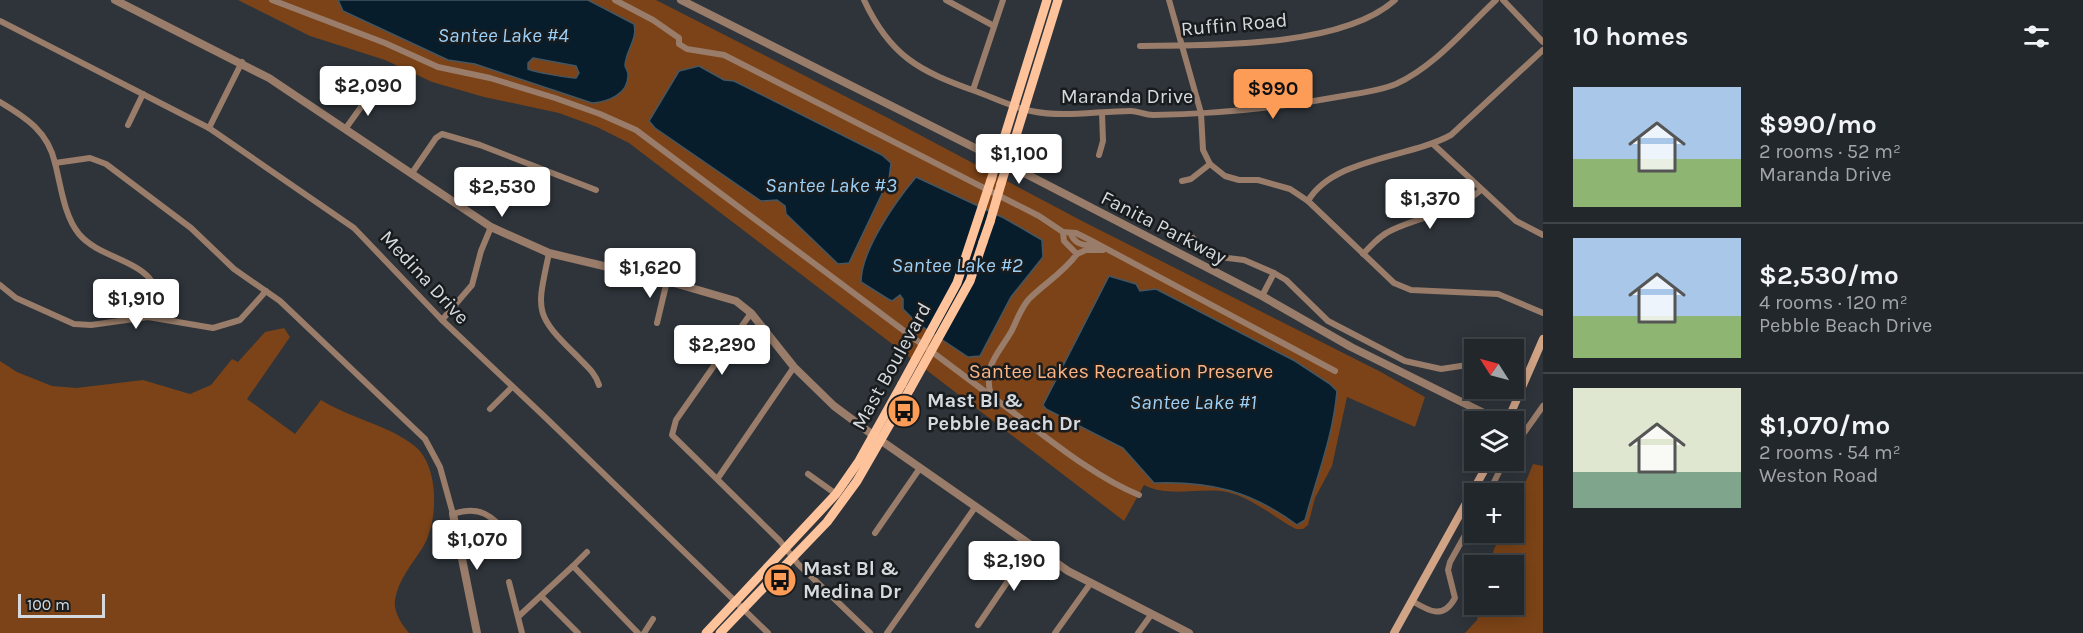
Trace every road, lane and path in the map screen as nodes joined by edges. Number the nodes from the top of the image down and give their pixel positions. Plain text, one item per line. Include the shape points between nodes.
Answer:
1 (115, 0) edge
2 (272, 0) edge
3 (615, 0) edge
4 (681, 0) edge
5 (864, 0) edge
6 (946, 0) edge
7 (1003, 0) edge
8 (1047, 0) edge
9 (1058, 0) edge
10 (1169, 0) edge
11 (1395, 0) edge
12 (1497, 0) edge
13 (1503, 0) edge
14 (0, 21) edge
15 (994, 26) junction
16 (1543, 42) edge
17 (1182, 45) junction
18 (1140, 46) dead end
19 (1543, 50) edge
20 (242, 62) junction
21 (973, 90) junction
22 (371, 93) dead end
23 (143, 94) junction
24 (0, 102) edge
25 (1014, 106) junction
26 (1024, 109) junction
27 (1201, 112) junction
28 (1102, 113) junction
29 (128, 125) dead end
30 (209, 128) junction
31 (346, 128) junction
32 (1433, 144) junction
33 (1099, 155) dead end
34 (997, 159) junction
35 (55, 164) junction
36 (1007, 164) junction
37 (1210, 164) junction
38 (412, 173) junction
39 (1182, 180) dead end
40 (597, 190) dead end
41 (1481, 190) junction
42 (1308, 201) junction
43 (491, 227) junction
44 (1063, 232) junction
45 (1543, 235) edge
46 (1193, 238) dead end
47 (1107, 250) junction
48 (549, 253) junction
49 (1077, 254) junction
50 (1364, 254) junction
51 (1274, 273) junction
52 (667, 281) junction
53 (0, 285) edge
54 (266, 291) junction
55 (1262, 296) junction
56 (751, 313) junction
57 (1543, 313) edge
58 (158, 318) junction
59 (442, 320) junction
60 (657, 322) dead end
61 (1543, 339) edge
62 (1464, 366) edge
63 (794, 367) junction
64 (1335, 371) dead end
65 (599, 385) dead end
66 (906, 386) junction
67 (511, 387) junction
68 (991, 396) junction
69 (1543, 406) edge
70 (490, 409) dead end
71 (1480, 411) edge
72 (1512, 411) edge
73 (1524, 430) edge
74 (877, 438) junction
75 (920, 468) junction
76 (1484, 471) edge
77 (808, 474) dead end
78 (718, 478) junction
79 (836, 494) junction
80 (1139, 495) dead end
81 (976, 506) junction
82 (453, 514) junction
83 (875, 533) dead end
84 (1464, 537) edge
85 (513, 539) dead end
86 (1031, 547) junction
87 (587, 552) dead end
88 (789, 553) junction
89 (573, 566) junction
90 (509, 582) dead end
91 (1090, 584) junction
92 (542, 596) junction
93 (735, 601) junction
94 (1412, 601) junction
95 (743, 609) junction
96 (1152, 615) junction
97 (519, 616) junction
98 (652, 619) dead end
99 (978, 625) dead end
100 (477, 633) edge
101 (522, 633) edge
102 (578, 633) edge
103 (639, 633) edge
104 (644, 633) edge
105 (706, 633) edge
106 (720, 633) edge
107 (768, 633) edge
108 (870, 633) edge
109 (887, 633) edge
110 (1055, 633) edge
111 (1138, 633) edge
112 (1189, 633) edge
113 (1394, 633) edge

1 - 20 street
2 - 68 street via 438,67 555,98 636,130
3 - 44 street via 672,32 687,49 724,55 1039,216
4 - 34 street, Fanita Parkway
5 - 21 street, Maranda Drive via 881,33 901,54
6 - 15 street
7 - 15 street
8 - 25 main road, Mast Boulevard
9 - 26 main road, Mast Boulevard
10 - 17 street
11 - 17 street, Ruffin Road via 1365,20 1332,30
12 - 27 street, Maranda Drive via 1419,70 1393,85 1309,103
13 - 16 street
14 - 23 street, Medina Drive
15 - 21 street
17 - 18 street, Ruffin Road
17 - 27 street
19 - 32 street via 1456,131
20 - 30 street
20 - 31 street
21 - 25 street, Maranda Drive
22 - 31 street
23 - 29 street
23 - 30 street, Medina Drive
24 - 35 street via 41,132 52,149
25 - 26 street, Maranda Drive
25 - 34 main road, Mast Boulevard
26 - 28 street, Maranda Drive via 1065,115
26 - 36 main road, Mast Boulevard
27 - 28 street, Maranda Drive
27 - 37 street via 1203,150
28 - 33 street
30 - 59 street, Medina Drive via 354,228
31 - 38 street
32 - 41 street
32 - 42 street via 1337,174 1315,189
34 - 36 street, Fanita Parkway
34 - 66 main road, Mast Boulevard, bridge via 957,283
35 - 54 street via 90,158 106,164
35 - 58 street via 74,228 90,243 130,262 146,275 158,298
36 - 55 street, Fanita Parkway
36 - 66 main road, Mast Boulevard, bridge via 970,281
37 - 39 street via 1191,179
37 - 42 street via 1225,176 1290,189
38 - 40 street via 442,134
38 - 43 street
41 - 45 street via 1516,220
41 - 50 street via 1457,208 1391,230
42 - 50 street
43 - 48 street
43 - 59 street via 472,285
44 - 47 street via 1076,233
44 - 49 street via 1064,241
46 - 51 street via 1203,252 1212,256 1258,264
47 - 49 street
47 - 64 street
48 - 52 street
48 - 65 street via 540,300 543,320 596,375
49 - 68 street via 1020,312 991,363 987,381
50 - 57 street via 1394,283 1412,290 1498,294
51 - 55 street
51 - 62 street via 1328,321 1405,362 1441,369
52 - 56 street via 725,296
52 - 60 street
53 - 58 street via 15,297 74,324
54 - 58 street via 244,317 224,327 207,328
54 - 82 street via 420,433 437,460
55 - 71 street, Fanita Parkway via 1351,347
56 - 63 street
56 - 78 street via 673,425 672,435
59 - 67 street, Medina Drive
61 - 72 main road
63 - 74 street via 834,406
63 - 78 street
66 - 74 main road, Mast Boulevard
67 - 70 street
67 - 93 street, Medina Drive
68 - 80 street via 1106,478
69 - 73 street
74 - 75 street
74 - 79 main road, Mast Boulevard
74 - 88 main road, Mast Boulevard via 857,481 827,522
75 - 81 street
75 - 83 street
76 - 94 main road
77 - 79 street
78 - 88 street
79 - 88 main road, Mast Boulevard
81 - 86 street
81 - 109 street
82 - 85 street via 481,510
82 - 100 street
84 - 94 street via 1448,570 1455,598 1450,608 1429,611
86 - 91 street
86 - 99 street
87 - 89 street
88 - 93 main road, Mast Boulevard
88 - 95 main road, Mast Boulevard
88 - 108 street
89 - 92 street
89 - 103 street
90 - 97 street
91 - 96 street
91 - 110 street
92 - 97 street
92 - 102 street
93 - 95 street, Medina Drive
93 - 105 main road, Mast Boulevard
94 - 113 main road
95 - 106 main road, Mast Boulevard
95 - 107 street, Medina Drive
96 - 111 street
96 - 112 street
97 - 101 street
98 - 104 street

